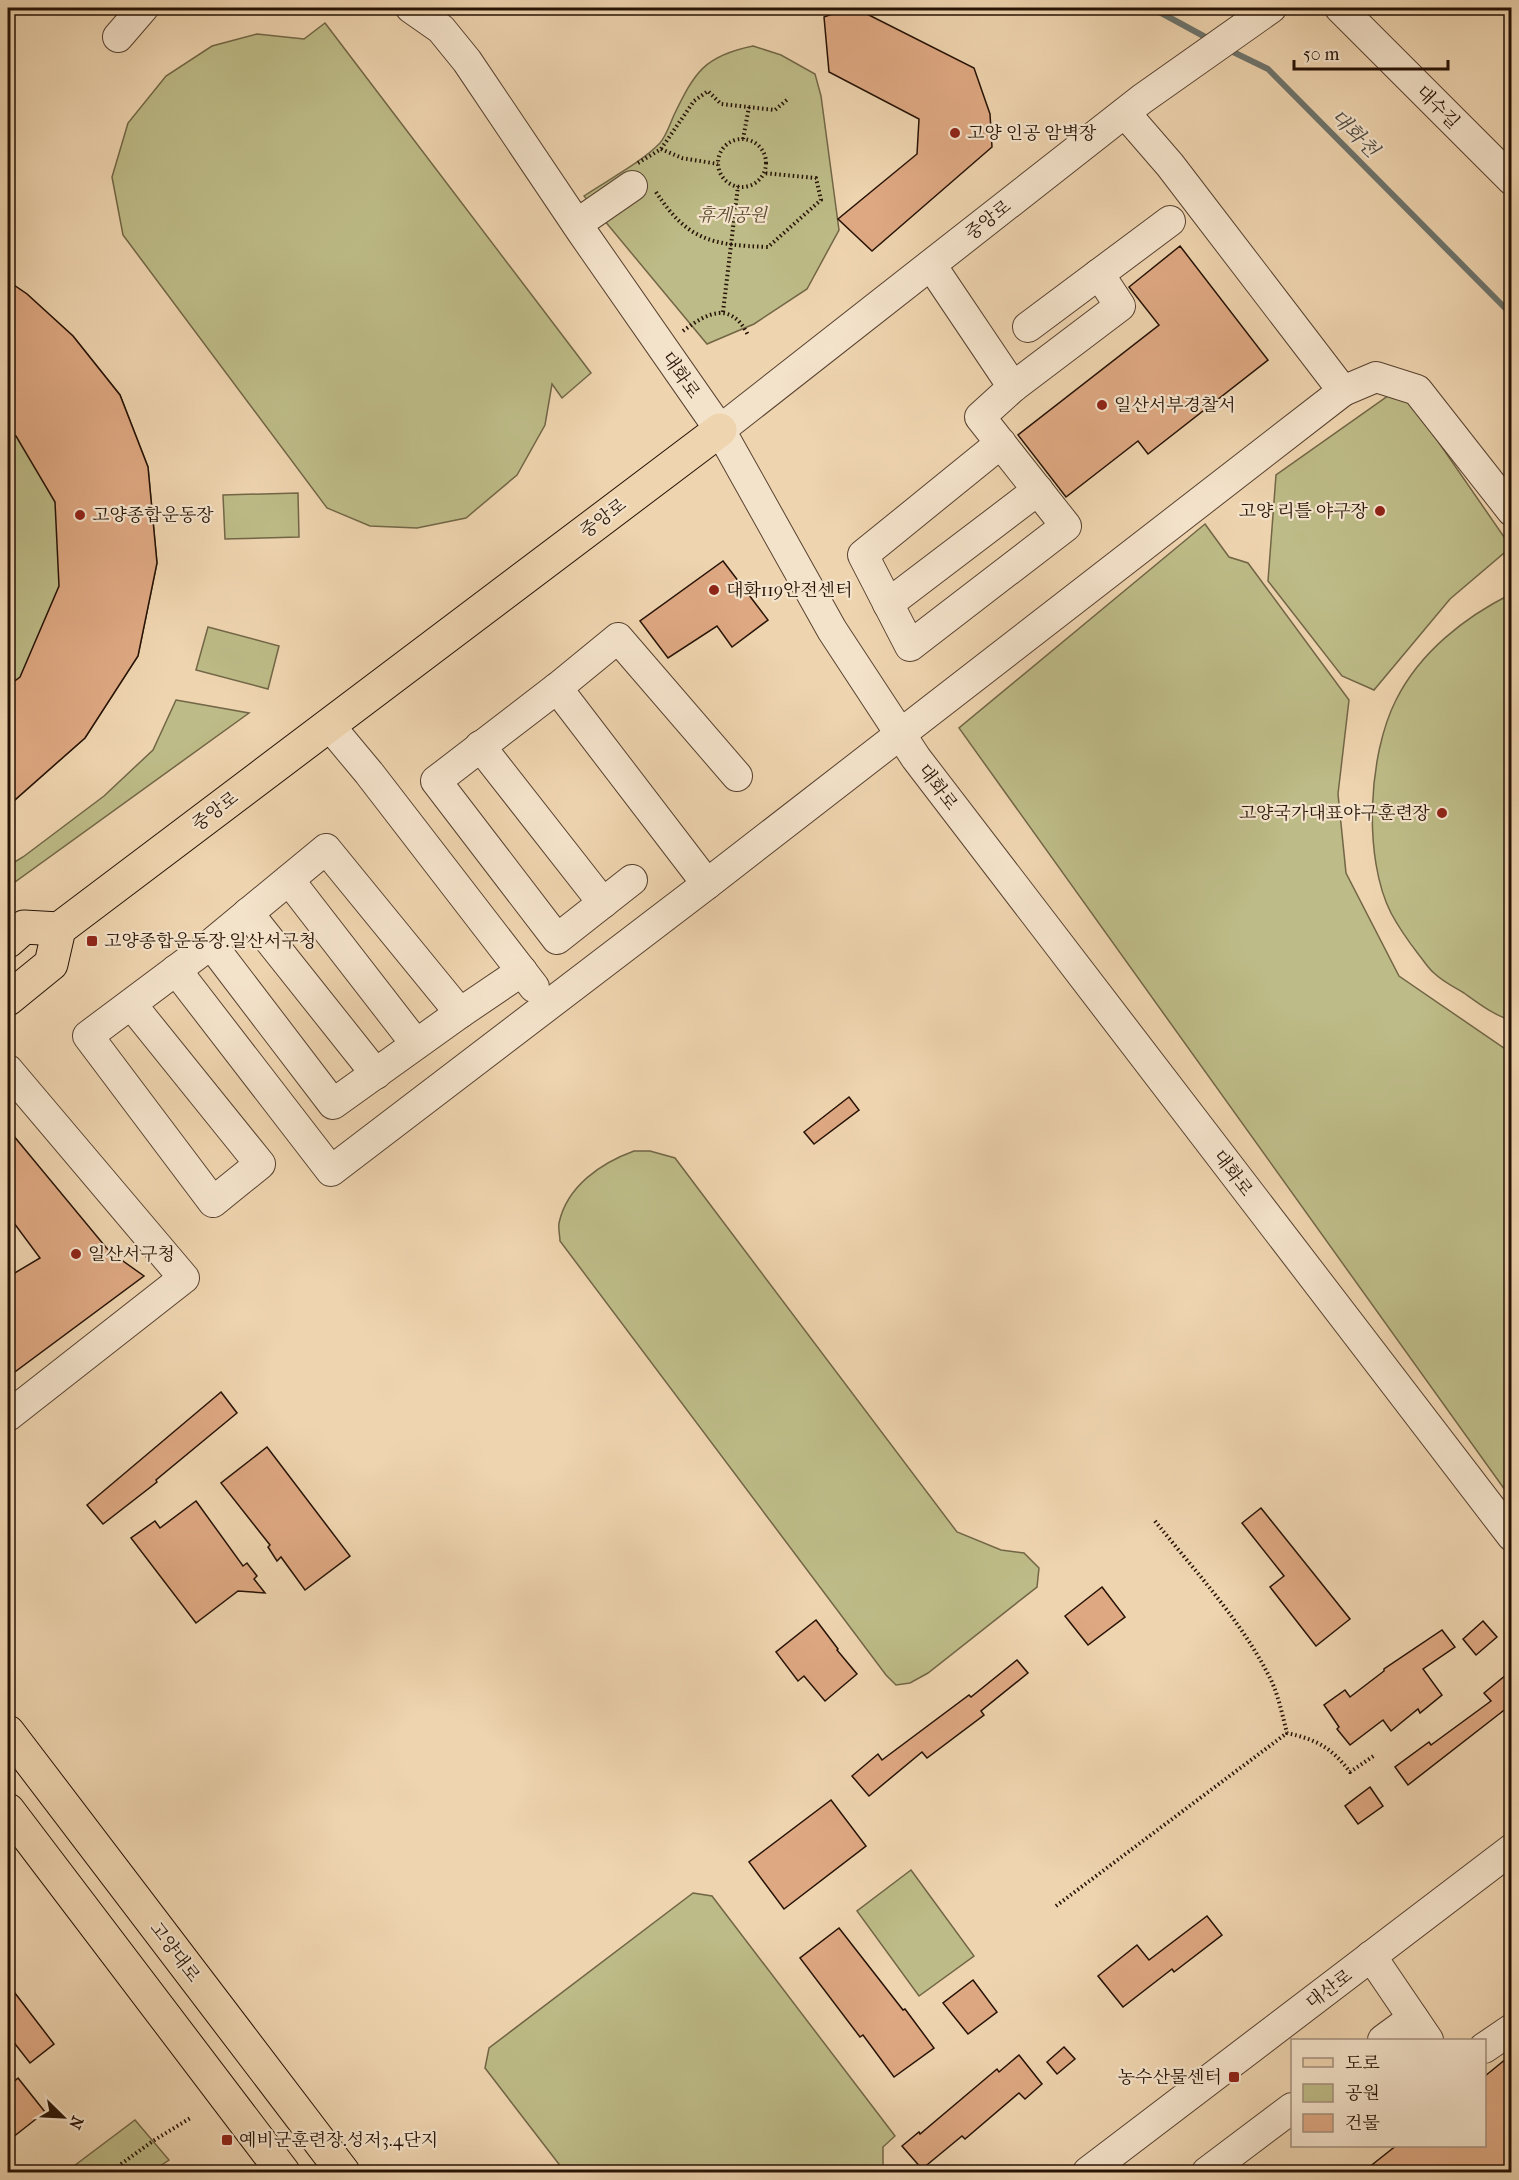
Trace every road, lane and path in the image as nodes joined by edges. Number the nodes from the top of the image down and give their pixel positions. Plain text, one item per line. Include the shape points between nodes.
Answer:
1 (142, 8) edge
2 (411, 8) edge
3 (1271, 8) edge
4 (1340, 8) edge
5 (118, 37) dead end
6 (788, 99) dead end
7 (1134, 106) junction
8 (749, 107) junction
9 (743, 139) junction
10 (661, 149) junction
11 (718, 164) junction
12 (763, 173) junction
13 (641, 174) junction
14 (1512, 180) edge
15 (738, 186) junction
16 (1170, 221) dead end
17 (577, 224) junction
18 (731, 246) junction
19 (932, 265) junction
20 (1099, 274) junction
21 (723, 312) junction
22 (1028, 327) dead end
23 (683, 331) dead end
24 (748, 335) dead end
25 (1013, 387) junction
26 (1343, 391) junction
27 (720, 430) junction
28 (1001, 443) junction
29 (1038, 490) junction
30 (1512, 511) edge
31 (888, 604) junction
32 (556, 688) junction
33 (329, 725) junction
34 (899, 734) junction
35 (480, 746) junction
36 (737, 776) dead end
37 (289, 880) junction
38 (632, 880) dead end
39 (707, 884) junction
40 (603, 903) junction
41 (248, 913) junction
42 (59, 929) junction
43 (8, 941) edge
44 (211, 944) junction
45 (176, 970) junction
46 (522, 971) junction
47 (8, 999) edge
48 (131, 1004) junction
49 (549, 1006) junction
50 (460, 1013) junction
51 (416, 1044) junction
52 (8, 1070) edge
53 (375, 1074) junction
54 (8, 1416) edge
55 (1155, 1521) dead end
56 (1512, 1536) edge
57 (8, 1732) edge
58 (1287, 1732) junction
59 (1375, 1755) dead end
60 (8, 1810) edge
61 (1512, 1849) edge
62 (1056, 1906) dead end
63 (1371, 1956) junction
64 (1420, 2029) edge
65 (1512, 2029) edge
66 (1386, 2039) edge
67 (1486, 2047) edge
68 (1291, 2109) edge
69 (192, 2117) dead end
70 (1120, 2163) edge
71 (110, 2172) edge
72 (283, 2172) edge
73 (343, 2172) edge
74 (1089, 2172) edge
75 (1207, 2172) edge

1 - 5 street
2 - 17 street, 대화로 via 441,29 467,61
3 - 7 street, 중앙로
4 - 14 street, 대수길
6 - 8 path via 775,110
7 - 19 street, 중앙로
7 - 26 street via 1170,165
8 - 9 path
8 - 10 path via 721,104 708,91 694,101
9 - 11 path via 728,143
9 - 12 path via 763,151
10 - 11 path via 682,158
10 - 13 path
11 - 15 path via 724,178
12 - 15 path via 753,184
12 - 18 path via 816,178 820,200 768,247
13 - 17 street
13 - 18 path via 685,228
15 - 18 path
16 - 20 street
17 - 27 street, 대화로
18 - 21 path
19 - 25 street
19 - 27 street, 중앙로
20 - 22 street
20 - 25 street via 1120,306
21 - 23 path
21 - 24 path via 737,318
25 - 28 street via 980,417
26 - 30 street via 1376,377 1417,390
26 - 34 street
27 - 33 main road, 중앙로
27 - 34 street, 대화로 via 832,630
28 - 29 street
28 - 31 street via 863,555
29 - 31 street
29 - 31 street via 1066,526 910,646
32 - 35 street
32 - 36 street via 618,638
32 - 39 street
33 - 42 main road, 중앙로
33 - 46 street
34 - 39 street
34 - 56 street, 대화로
35 - 40 street
35 - 40 street via 436,781 557,939
37 - 41 street
37 - 50 street via 326,849
37 - 51 street
38 - 40 street
39 - 49 street
41 - 44 street
41 - 53 street
42 - 43 main road via 24,927
42 - 47 main road via 51,964
44 - 45 street
44 - 53 street via 333,1104
45 - 48 street
45 - 49 street via 331,1171
46 - 49 street
46 - 50 street
48 - 48 street via 88,1036 213,1202 261,1164
50 - 51 street
51 - 53 street
52 - 54 street via 184,1278
55 - 58 path via 1258,1656 1270,1678
57 - 73 main road, 고양대로
58 - 59 path via 1322,1743 1350,1772
58 - 62 path
60 - 72 main road
61 - 63 street, 대산로
63 - 64 street
63 - 70 street, 대산로
64 - 66 street
65 - 67 street
68 - 75 street
69 - 71 path
70 - 74 street, 대산로

